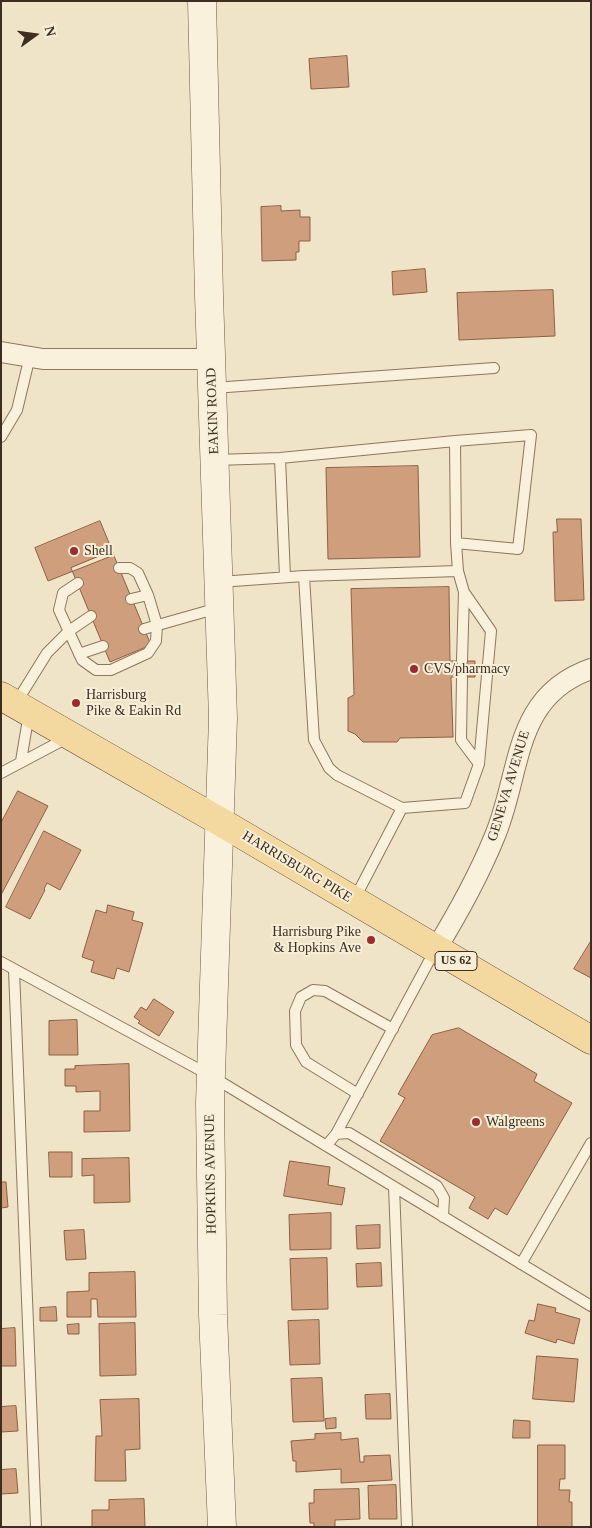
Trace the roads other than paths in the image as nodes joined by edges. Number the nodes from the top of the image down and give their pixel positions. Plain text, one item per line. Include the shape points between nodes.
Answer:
1 (202, 1) edge
2 (1, 352) edge
3 (30, 356) junction
4 (211, 359) junction
5 (494, 368) dead end
6 (212, 388) junction
7 (1, 437) edge
8 (455, 441) junction
9 (280, 458) junction
10 (214, 460) junction
11 (456, 543) junction
12 (119, 568) dead end
13 (458, 571) junction
14 (304, 576) junction
15 (285, 577) junction
16 (78, 584) dead end
17 (464, 592) junction
18 (148, 595) junction
19 (218, 595) junction
20 (131, 599) dead end
21 (91, 616) dead end
22 (157, 625) junction
23 (144, 629) dead end
24 (69, 631) junction
25 (103, 646) dead end
26 (79, 654) junction
27 (462, 661) dead end
28 (591, 669) edge
29 (462, 677) dead end
30 (15, 704) edge
31 (71, 736) junction
32 (21, 762) junction
33 (479, 764) junction
34 (1, 773) edge
35 (402, 808) junction
36 (219, 821) junction
37 (354, 901) junction
38 (436, 949) junction
39 (1, 962) edge
40 (14, 970) junction
41 (393, 1029) junction
42 (591, 1040) edge
43 (211, 1076) junction
44 (358, 1094) junction
45 (336, 1134) junction
46 (591, 1143) edge
47 (326, 1146) junction
48 (394, 1187) junction
49 (443, 1217) junction
50 (521, 1264) junction
51 (591, 1306) edge
52 (36, 1527) edge
53 (222, 1527) edge
54 (407, 1527) edge

1 - 4 street, EAKIN ROAD
2 - 3 street
3 - 4 street via 43,359
3 - 7 lane via 17,410
4 - 6 street, EAKIN ROAD
5 - 6 lane
6 - 10 street, EAKIN ROAD
8 - 9 lane
8 - 11 lane
8 - 11 lane via 531,435 518,549
9 - 10 lane
9 - 15 lane
10 - 19 street, EAKIN ROAD
11 - 13 lane
12 - 18 lane via 130,568 138,573
13 - 14 lane
13 - 17 lane
14 - 15 lane
14 - 35 lane via 314,740 329,768 337,775
15 - 19 lane
16 - 24 lane via 63,593 59,610
17 - 27 lane
17 - 33 lane via 491,631
18 - 20 lane
18 - 22 lane
19 - 22 lane
19 - 36 street, EAKIN ROAD via 223,718
21 - 24 lane
22 - 23 lane
22 - 26 lane via 156,641 148,653 111,670 96,670
24 - 26 lane
24 - 30 lane via 47,653
25 - 26 lane
28 - 38 street, GENEVA AVENUE via 574,675 554,689 536,711 520,745 495,837 462,907
29 - 33 lane via 461,740
30 - 31 main road, HARRISBURG PIKE / US 62
30 - 32 lane
31 - 32 lane
31 - 36 main road, HARRISBURG PIKE / US 62
32 - 34 lane
33 - 35 lane via 465,803
35 - 37 lane
36 - 37 main road, HARRISBURG PIKE / US 62
36 - 43 street, HOPKINS AVENUE
37 - 38 main road, HARRISBURG PIKE / US 62
38 - 41 lane
38 - 42 main road, HARRISBURG PIKE / US 62
39 - 40 lane
40 - 43 lane
40 - 52 lane
41 - 44 lane
41 - 44 lane via 325,991 313,990 301,997 295,1011 296,1045 306,1062
43 - 47 lane
43 - 53 street, HOPKINS AVENUE via 213,1314
44 - 45 lane
45 - 47 lane
45 - 49 lane via 349,1133 436,1186 444,1198
46 - 50 lane
47 - 48 lane
48 - 49 lane
48 - 54 lane
49 - 50 lane
50 - 51 lane

